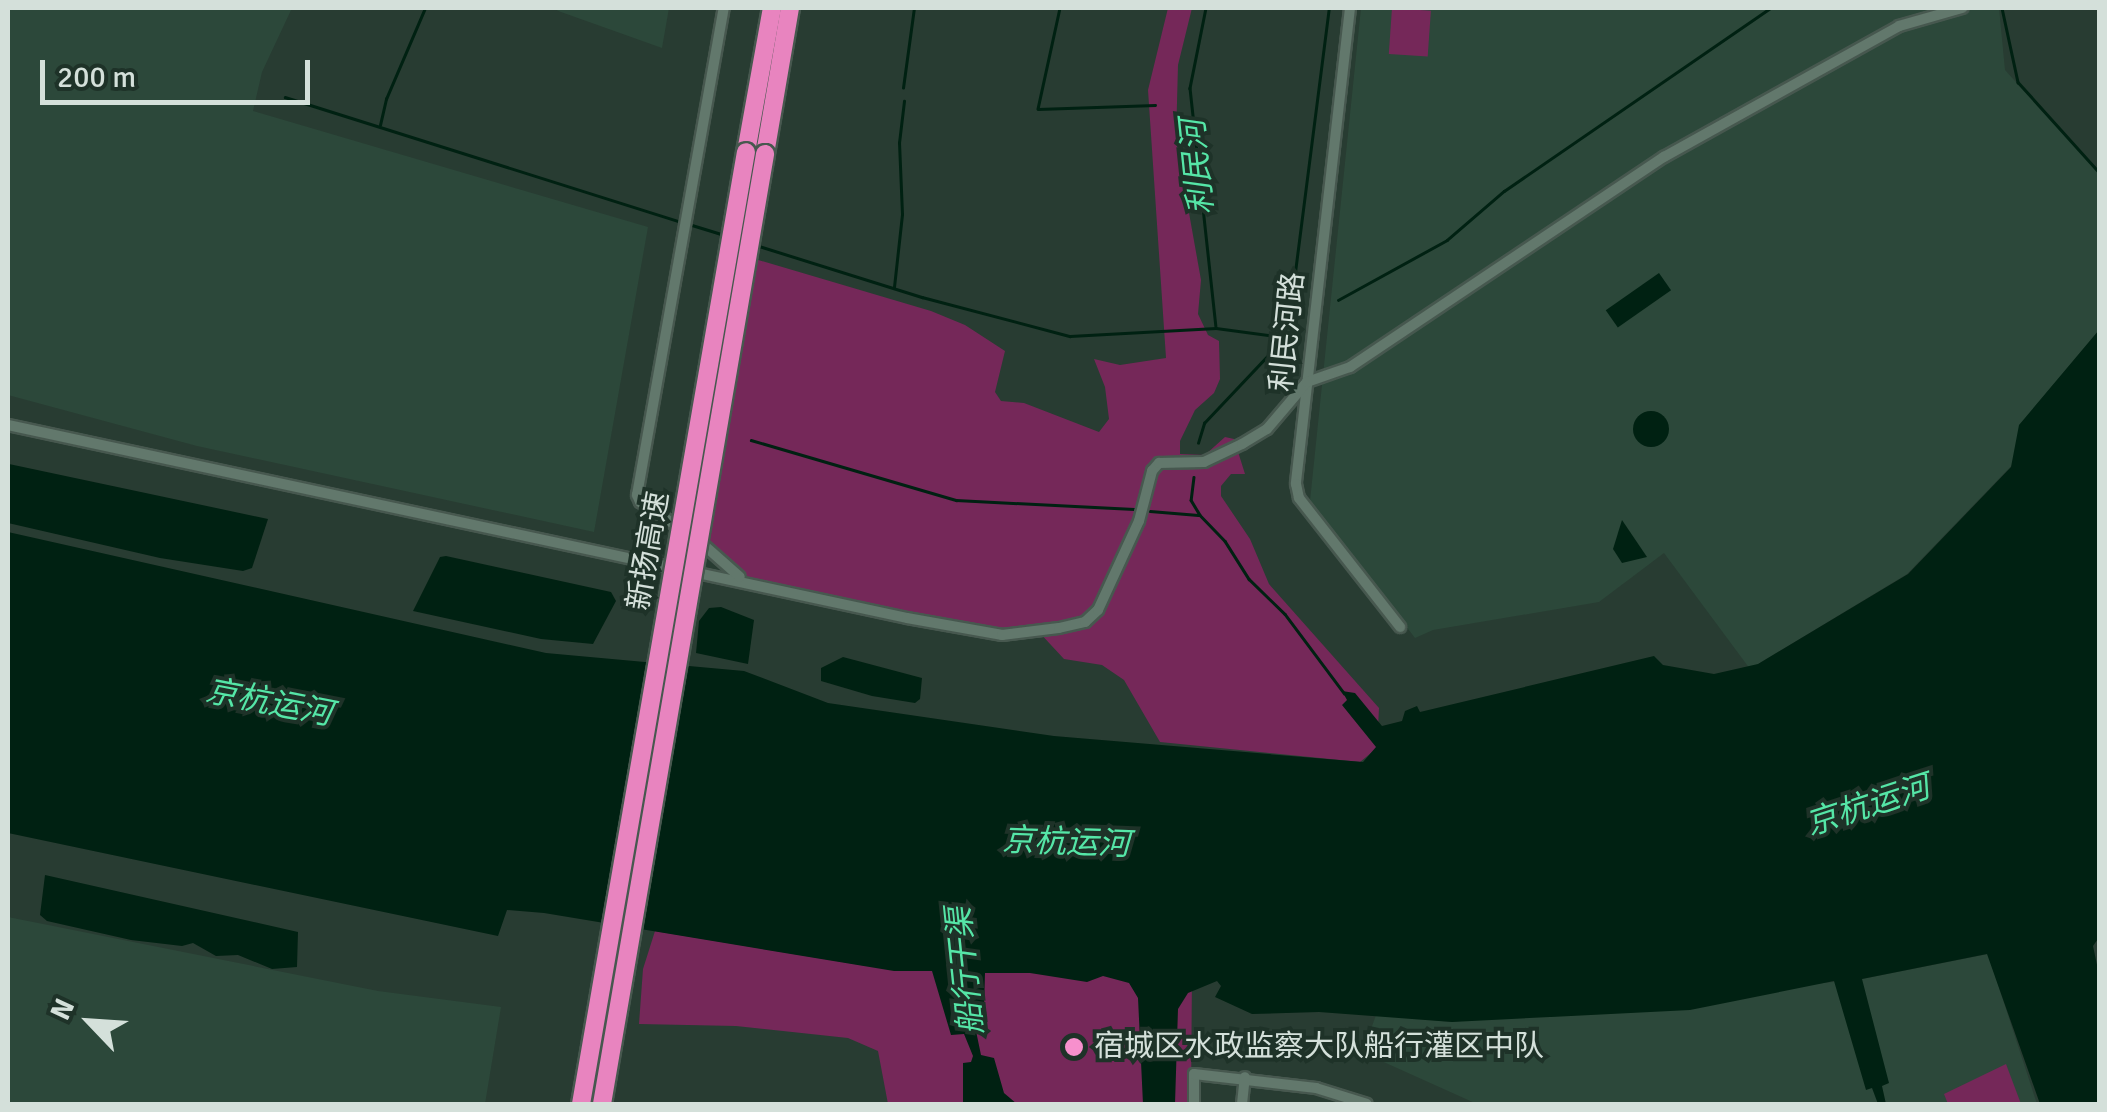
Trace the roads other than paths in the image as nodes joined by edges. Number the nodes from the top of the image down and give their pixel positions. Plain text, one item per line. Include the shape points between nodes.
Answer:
1 (724, 8) edge
2 (772, 8) edge
3 (790, 8) edge
4 (1350, 8) edge
5 (1962, 8) edge
6 (756, 153) junction
7 (1307, 382) junction
8 (8, 424) edge
9 (742, 579) junction
10 (1400, 627) dead end
11 (1245, 1077) junction
12 (581, 1104) edge
13 (602, 1104) edge
14 (1194, 1104) edge
15 (1242, 1104) edge
16 (1367, 1104) edge

1 - 9 street via 637,495 714,550
2 - 6 highway, 新扬高速
3 - 6 highway, 新扬高速
4 - 7 street, 利民河路
5 - 7 street via 1898,26 1744,110 1592,202 1350,367
6 - 12 highway, 新扬高速, bridge
6 - 13 highway, 新扬高速, bridge
7 - 9 street via 1267,429 1220,457 1159,463 1098,610 1085,622 1002,635
7 - 10 street, 利民河路 via 1300,498
8 - 9 street
11 - 14 street via 1194,1074
11 - 15 street
11 - 16 street via 1318,1088

